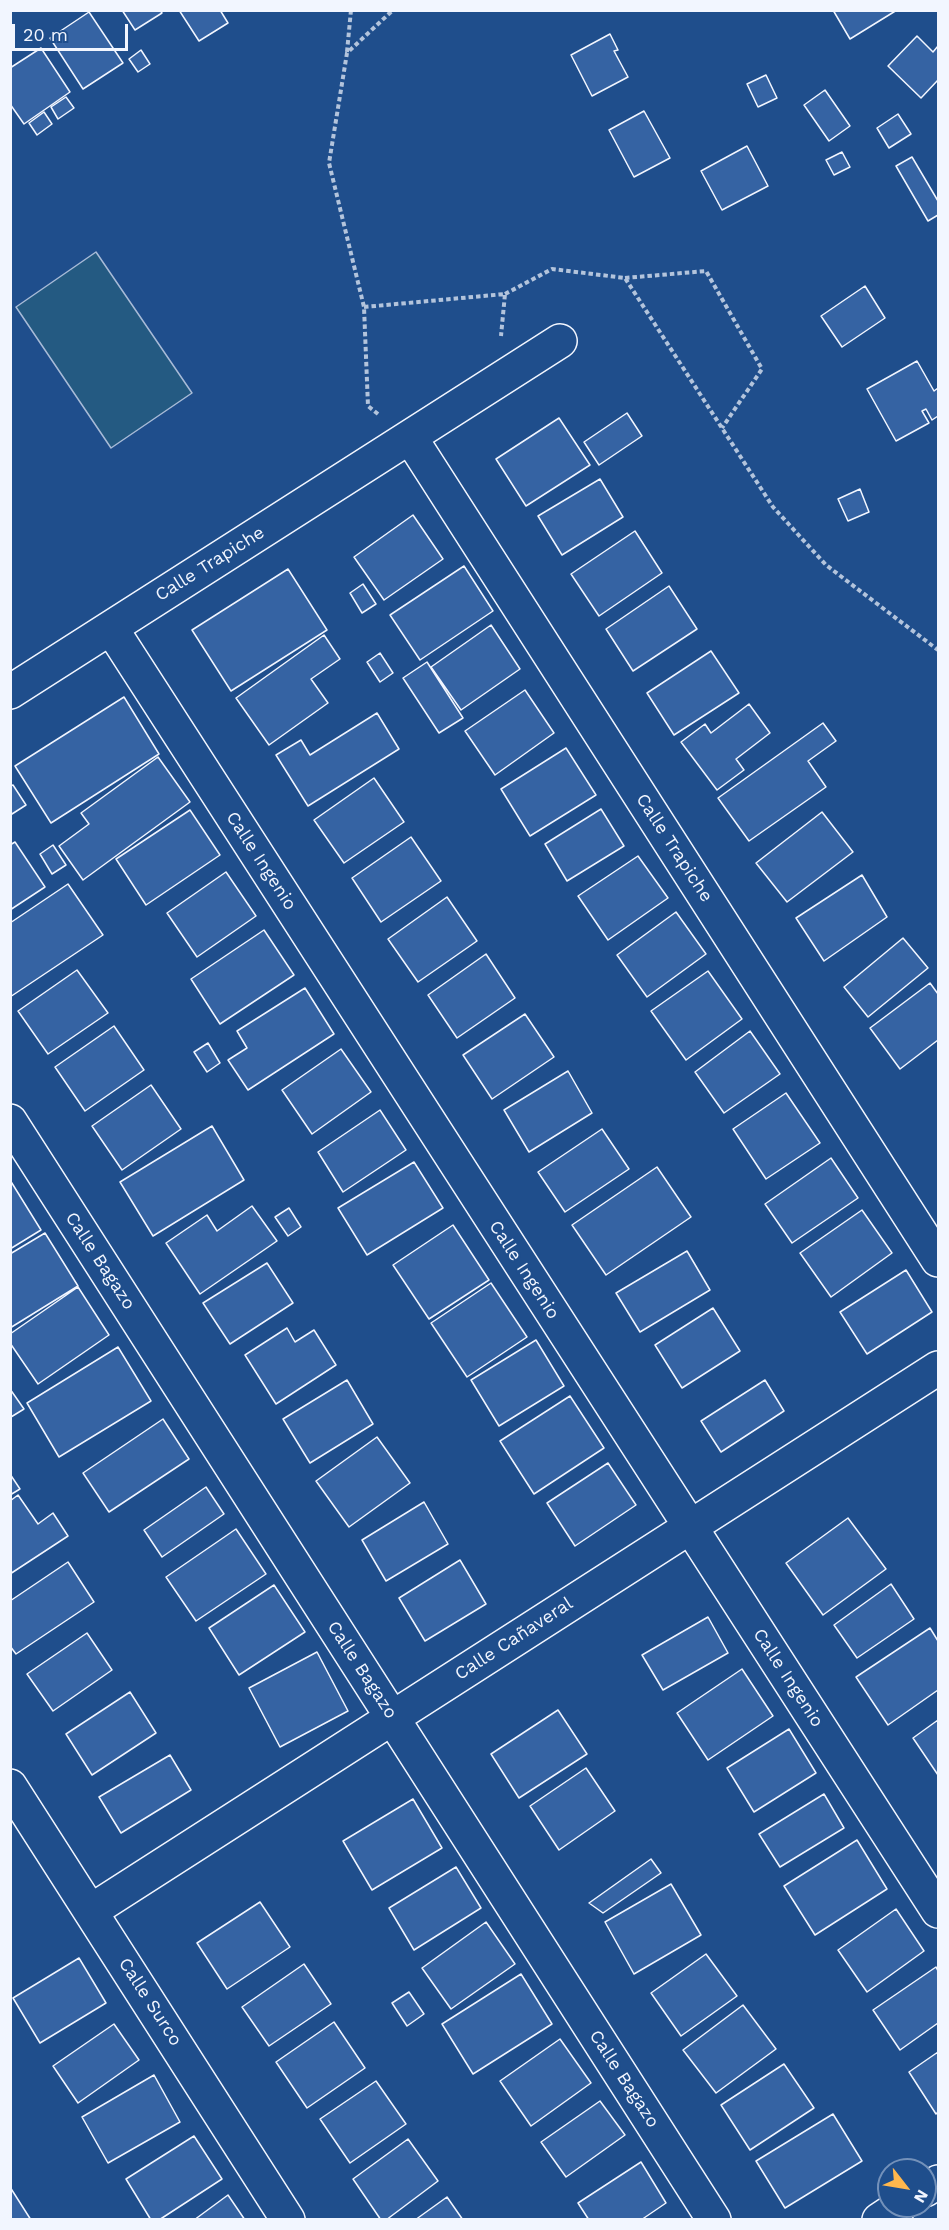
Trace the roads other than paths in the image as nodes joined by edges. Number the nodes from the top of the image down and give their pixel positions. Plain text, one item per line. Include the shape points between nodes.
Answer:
1 (560, 341) dead end
2 (410, 437) junction
3 (111, 628) junction
4 (10, 692) edge
5 (10, 1121) edge
6 (939, 1260) edge
7 (939, 1368) edge
8 (690, 1526) junction
9 (392, 1717) junction
10 (10, 1786) edge
11 (91, 1911) junction
12 (939, 1911) edge
13 (288, 2220) edge
14 (714, 2220) edge

1 - 2 street, Calle Trapiche
2 - 3 street, Calle Trapiche
2 - 6 street, Calle Trapiche
3 - 4 street, Calle Trapiche
3 - 8 street, Calle Ingenio
5 - 9 street, Calle Bagazo
7 - 8 street, Calle Cañaveral
8 - 9 street, Calle Cañaveral
8 - 12 street, Calle Ingenio
9 - 11 street, Calle Cañaveral
9 - 14 street, Calle Bagazo
10 - 11 street, Calle Surco
11 - 13 street, Calle Surco

